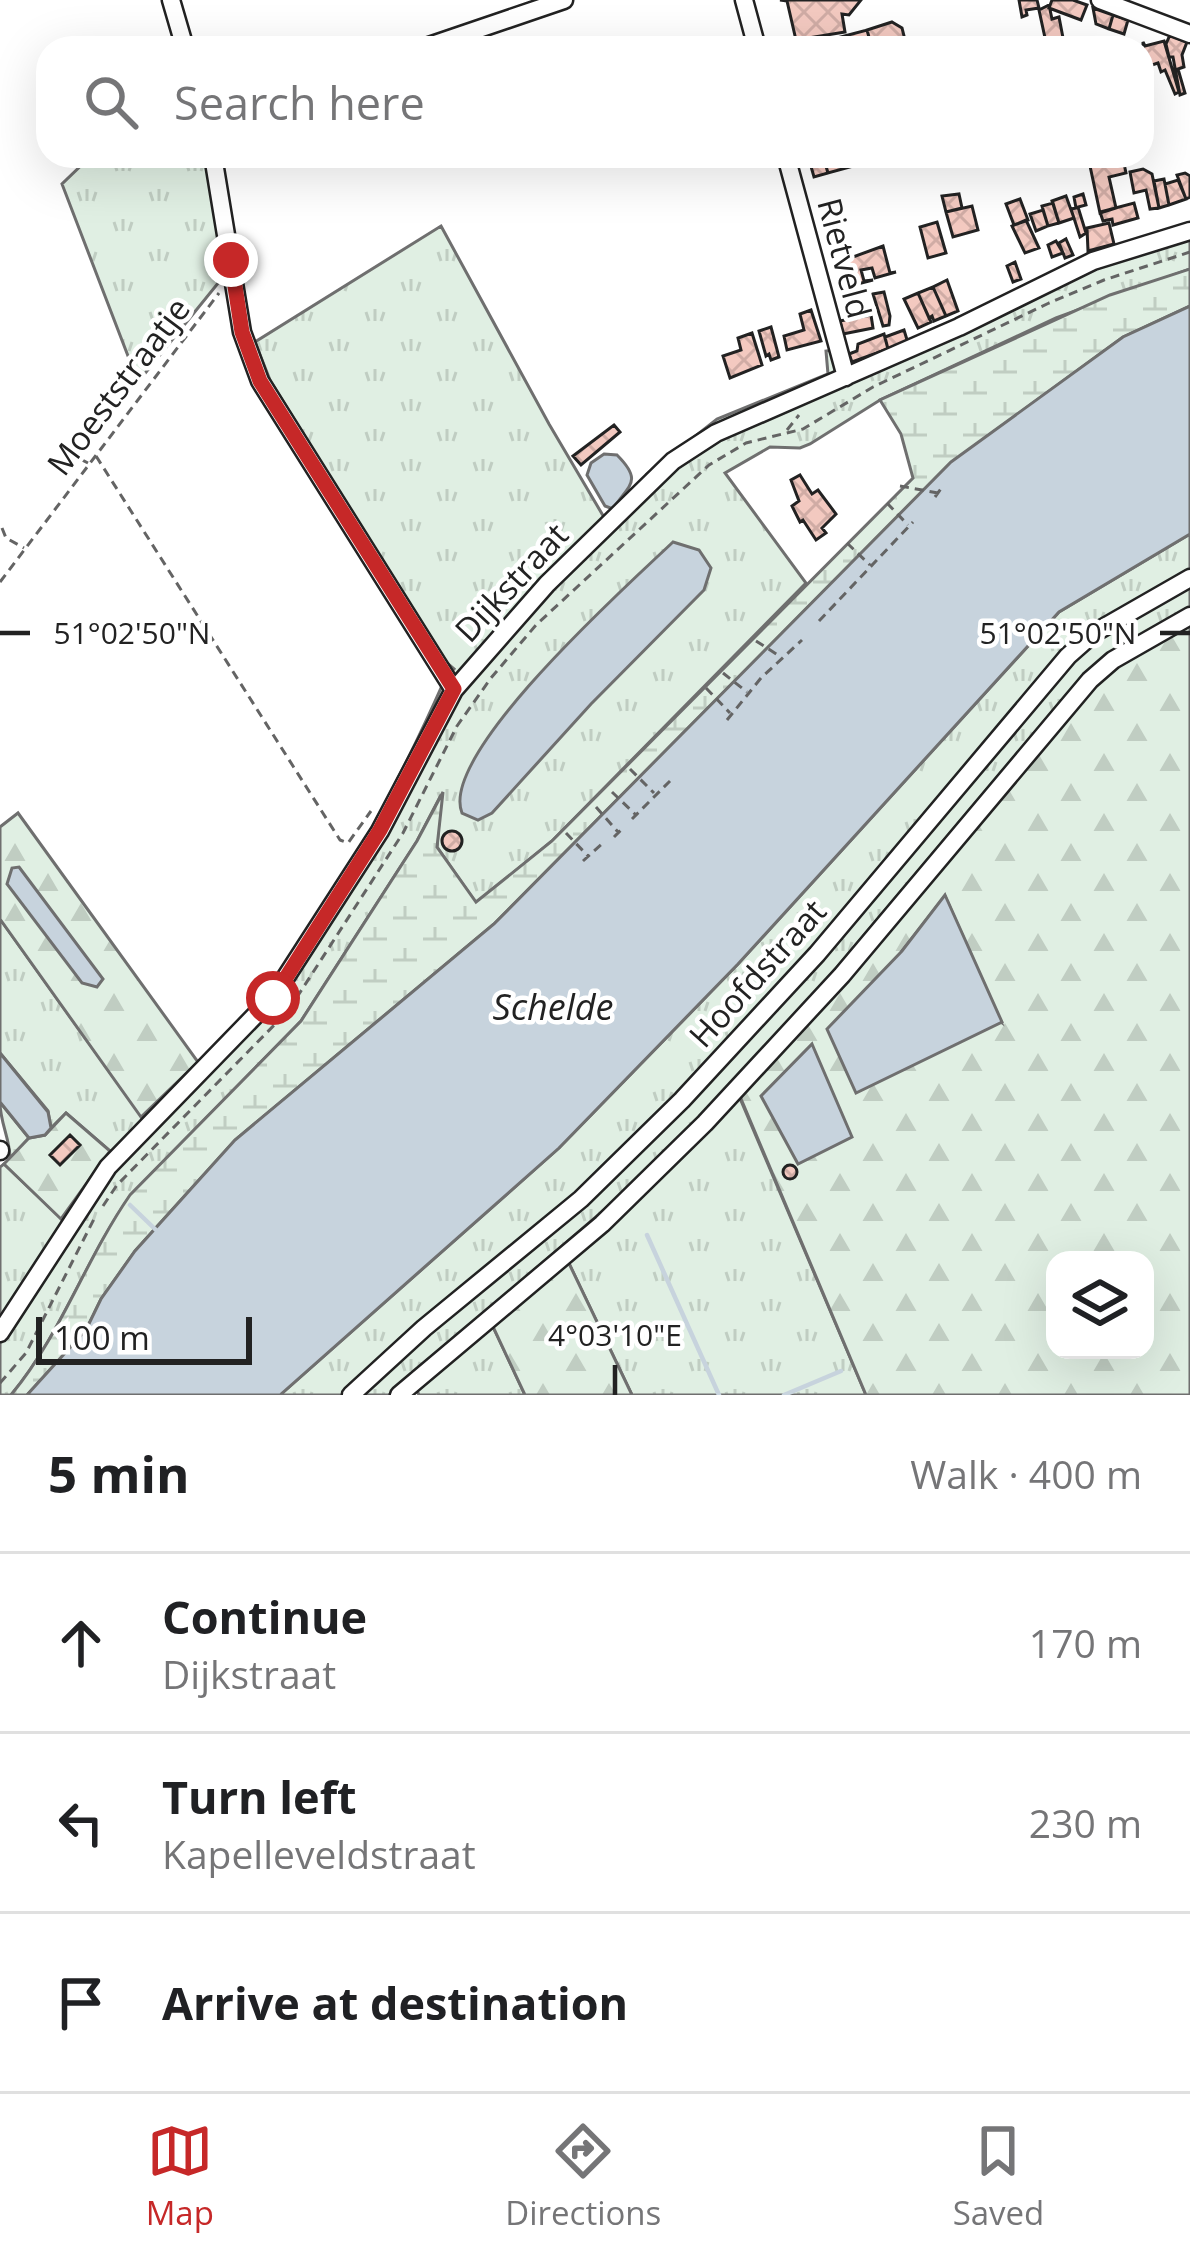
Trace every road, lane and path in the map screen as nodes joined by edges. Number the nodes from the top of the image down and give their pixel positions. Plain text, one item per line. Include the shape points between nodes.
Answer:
1 (171, 0) edge
2 (564, 0) edge
3 (744, 0) edge
4 (1100, 0) edge
5 (1190, 34) edge
6 (182, 36) edge
7 (458, 36) edge
8 (754, 36) edge
9 (215, 168) edge
10 (789, 168) edge
11 (1190, 231) edge
12 (1190, 252) edge
13 (232, 279) junction
14 (846, 376) junction
15 (68, 453) dead end
16 (95, 455) junction
17 (89, 464) junction
18 (900, 486) dead end
19 (943, 486) dead end
20 (887, 503) dead end
21 (2, 528) edge
22 (847, 543) dead end
23 (26, 549) junction
24 (872, 566) junction
25 (1190, 578) edge
26 (0, 582) edge
27 (1190, 616) edge
28 (819, 621) dead end
29 (802, 640) dead end
30 (757, 641) dead end
31 (783, 658) junction
32 (723, 673) dead end
33 (706, 688) dead end
34 (454, 689) junction
35 (748, 694) junction
36 (629, 769) dead end
37 (670, 782) dead end
38 (612, 792) dead end
39 (656, 795) junction
40 (380, 797) dead end
41 (596, 808) dead end
42 (624, 827) dead end
43 (566, 833) dead end
44 (603, 843) dead end
45 (588, 856) junction
46 (583, 861) dead end
47 (0, 1333) edge
48 (0, 1383) edge
49 (351, 1395) edge
50 (399, 1395) edge

1 - 6 street
2 - 7 street
3 - 8 street
4 - 5 street
9 - 13 street
10 - 14 street, Rietveld
11 - 14 street, Dijkstraat via 1093,261
12 - 48 path via 1049,303 802,429 724,454 536,625 457,726 403,833 288,1011 117,1185 26,1353
13 - 16 path, Moeststraatje
13 - 34 street via 260,381
14 - 34 street, Dijkstraat via 674,461
15 - 17 path
16 - 17 path, Moeststraatje
16 - 40 path via 340,840 356,835
17 - 23 path, Moeststraatje
18 - 19 path via 937,495
20 - 24 path via 911,524
21 - 23 path
22 - 24 path
23 - 26 path, Moeststraatje
24 - 28 path
25 - 49 street, Hoofdstraat via 1068,656 817,954 682,1100 581,1199
27 - 50 street via 1090,680 691,1138
29 - 31 path
30 - 31 path
31 - 35 path
32 - 35 path
33 - 35 path via 729,717
34 - 47 street, Dijkstraat via 380,830 273,998 108,1167
36 - 39 path
37 - 39 path
38 - 39 path via 634,817
41 - 42 path via 616,834
43 - 45 path
44 - 45 path
45 - 46 path

